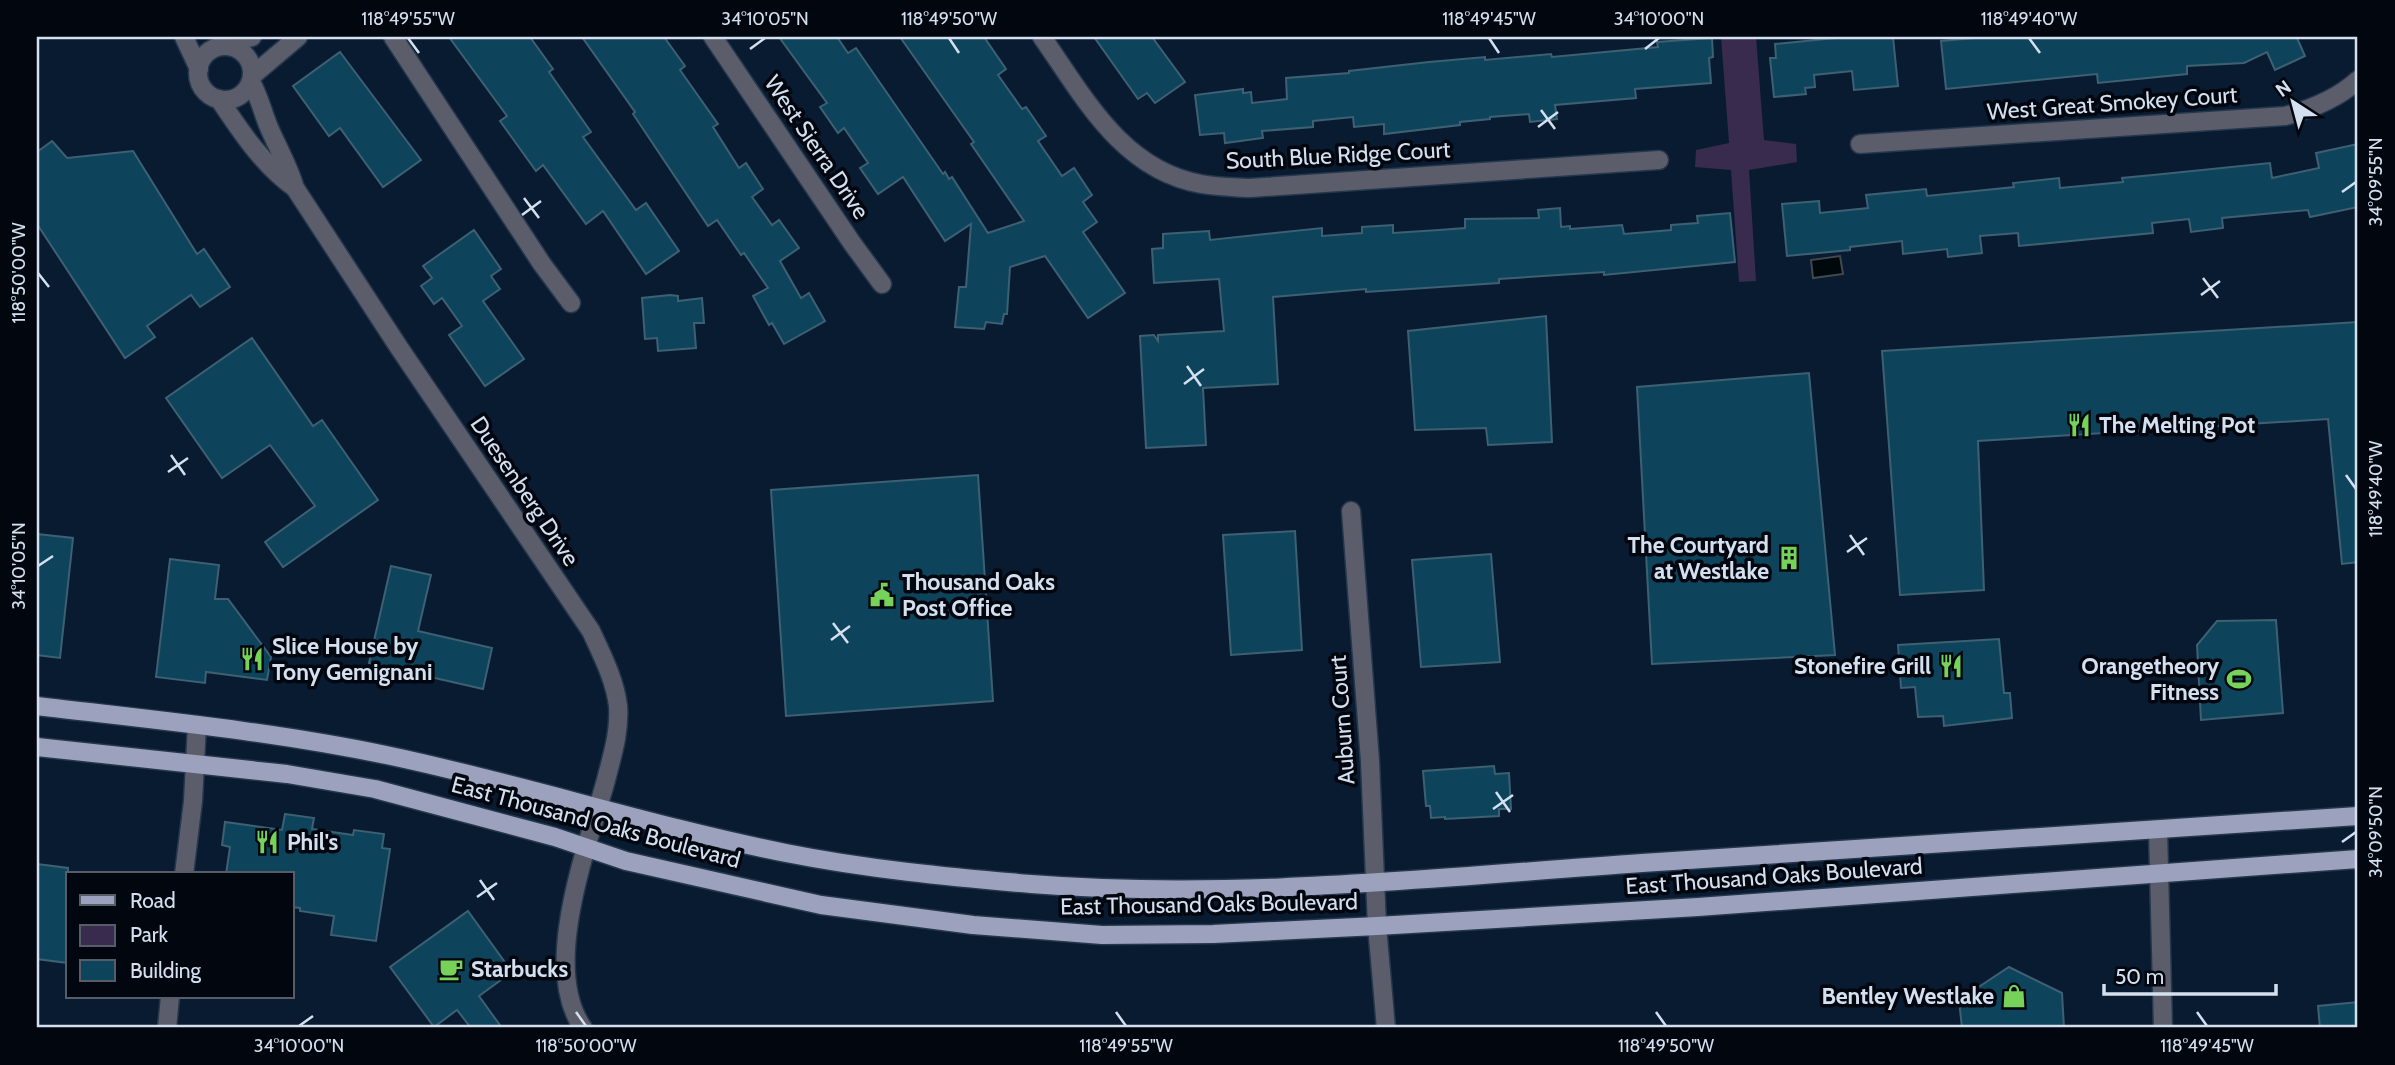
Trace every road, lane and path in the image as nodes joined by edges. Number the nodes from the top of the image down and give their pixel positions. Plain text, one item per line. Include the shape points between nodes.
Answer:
1 (184, 37) edge
2 (252, 37) edge
3 (298, 37) edge
4 (393, 37) edge
5 (713, 37) edge
6 (1042, 37) edge
7 (223, 43) edge
8 (199, 69) junction
9 (251, 79) junction
10 (2358, 80) edge
11 (219, 99) junction
12 (1860, 144) dead end
13 (1660, 160) dead end
14 (295, 188) junction
15 (882, 284) dead end
16 (570, 303) dead end
17 (1351, 511) dead end
18 (37, 706) edge
19 (197, 724) junction
20 (37, 747) edge
21 (196, 764) junction
22 (598, 808) junction
23 (2358, 816) edge
24 (2158, 830) junction
25 (587, 849) junction
26 (2358, 859) edge
27 (184, 872) edge
28 (2158, 873) junction
29 (1374, 882) junction
30 (1377, 926) junction
31 (170, 998) edge
32 (167, 1028) edge
33 (583, 1028) edge
34 (1386, 1028) edge
35 (2163, 1028) edge

1 - 8 street, Duesenberg Drive
2 - 7 street
3 - 9 street
4 - 16 street
5 - 15 street, West Sierra Drive
6 - 13 street, South Blue Ridge Court via 1122,145 1166,173 1198,184 1250,187
7 - 8 street via 207,54
7 - 9 street, Duesenberg Drive via 244,54 252,68
8 - 11 street, Duesenberg Drive via 204,90
9 - 11 street via 242,95
9 - 14 street, Duesenberg Drive
10 - 12 street, West Great Smokey Court via 2313,108 2285,116
11 - 14 street, Duesenberg Drive via 278,176
14 - 22 street, Duesenberg Drive via 591,631 609,670 618,707 616,743
17 - 29 street, Auburn Court
18 - 19 main road, East Thousand Oaks Boulevard
19 - 21 street
19 - 22 main road, East Thousand Oaks Boulevard via 379,753
20 - 21 main road, East Thousand Oaks Boulevard
21 - 25 main road, East Thousand Oaks Boulevard via 375,789
21 - 27 street
22 - 25 street, Duesenberg Drive
22 - 29 main road, East Thousand Oaks Boulevard via 796,855 1028,883 1195,890
23 - 24 main road, East Thousand Oaks Boulevard
24 - 28 street
24 - 29 main road, East Thousand Oaks Boulevard
25 - 30 main road, East Thousand Oaks Boulevard via 821,905 985,927 1102,935
25 - 33 street, Duesenberg Drive via 565,958 565,976
26 - 28 main road, East Thousand Oaks Boulevard
28 - 30 main road, East Thousand Oaks Boulevard
28 - 35 street
29 - 30 street, Auburn Court
30 - 34 street, Auburn Court
31 - 32 street

